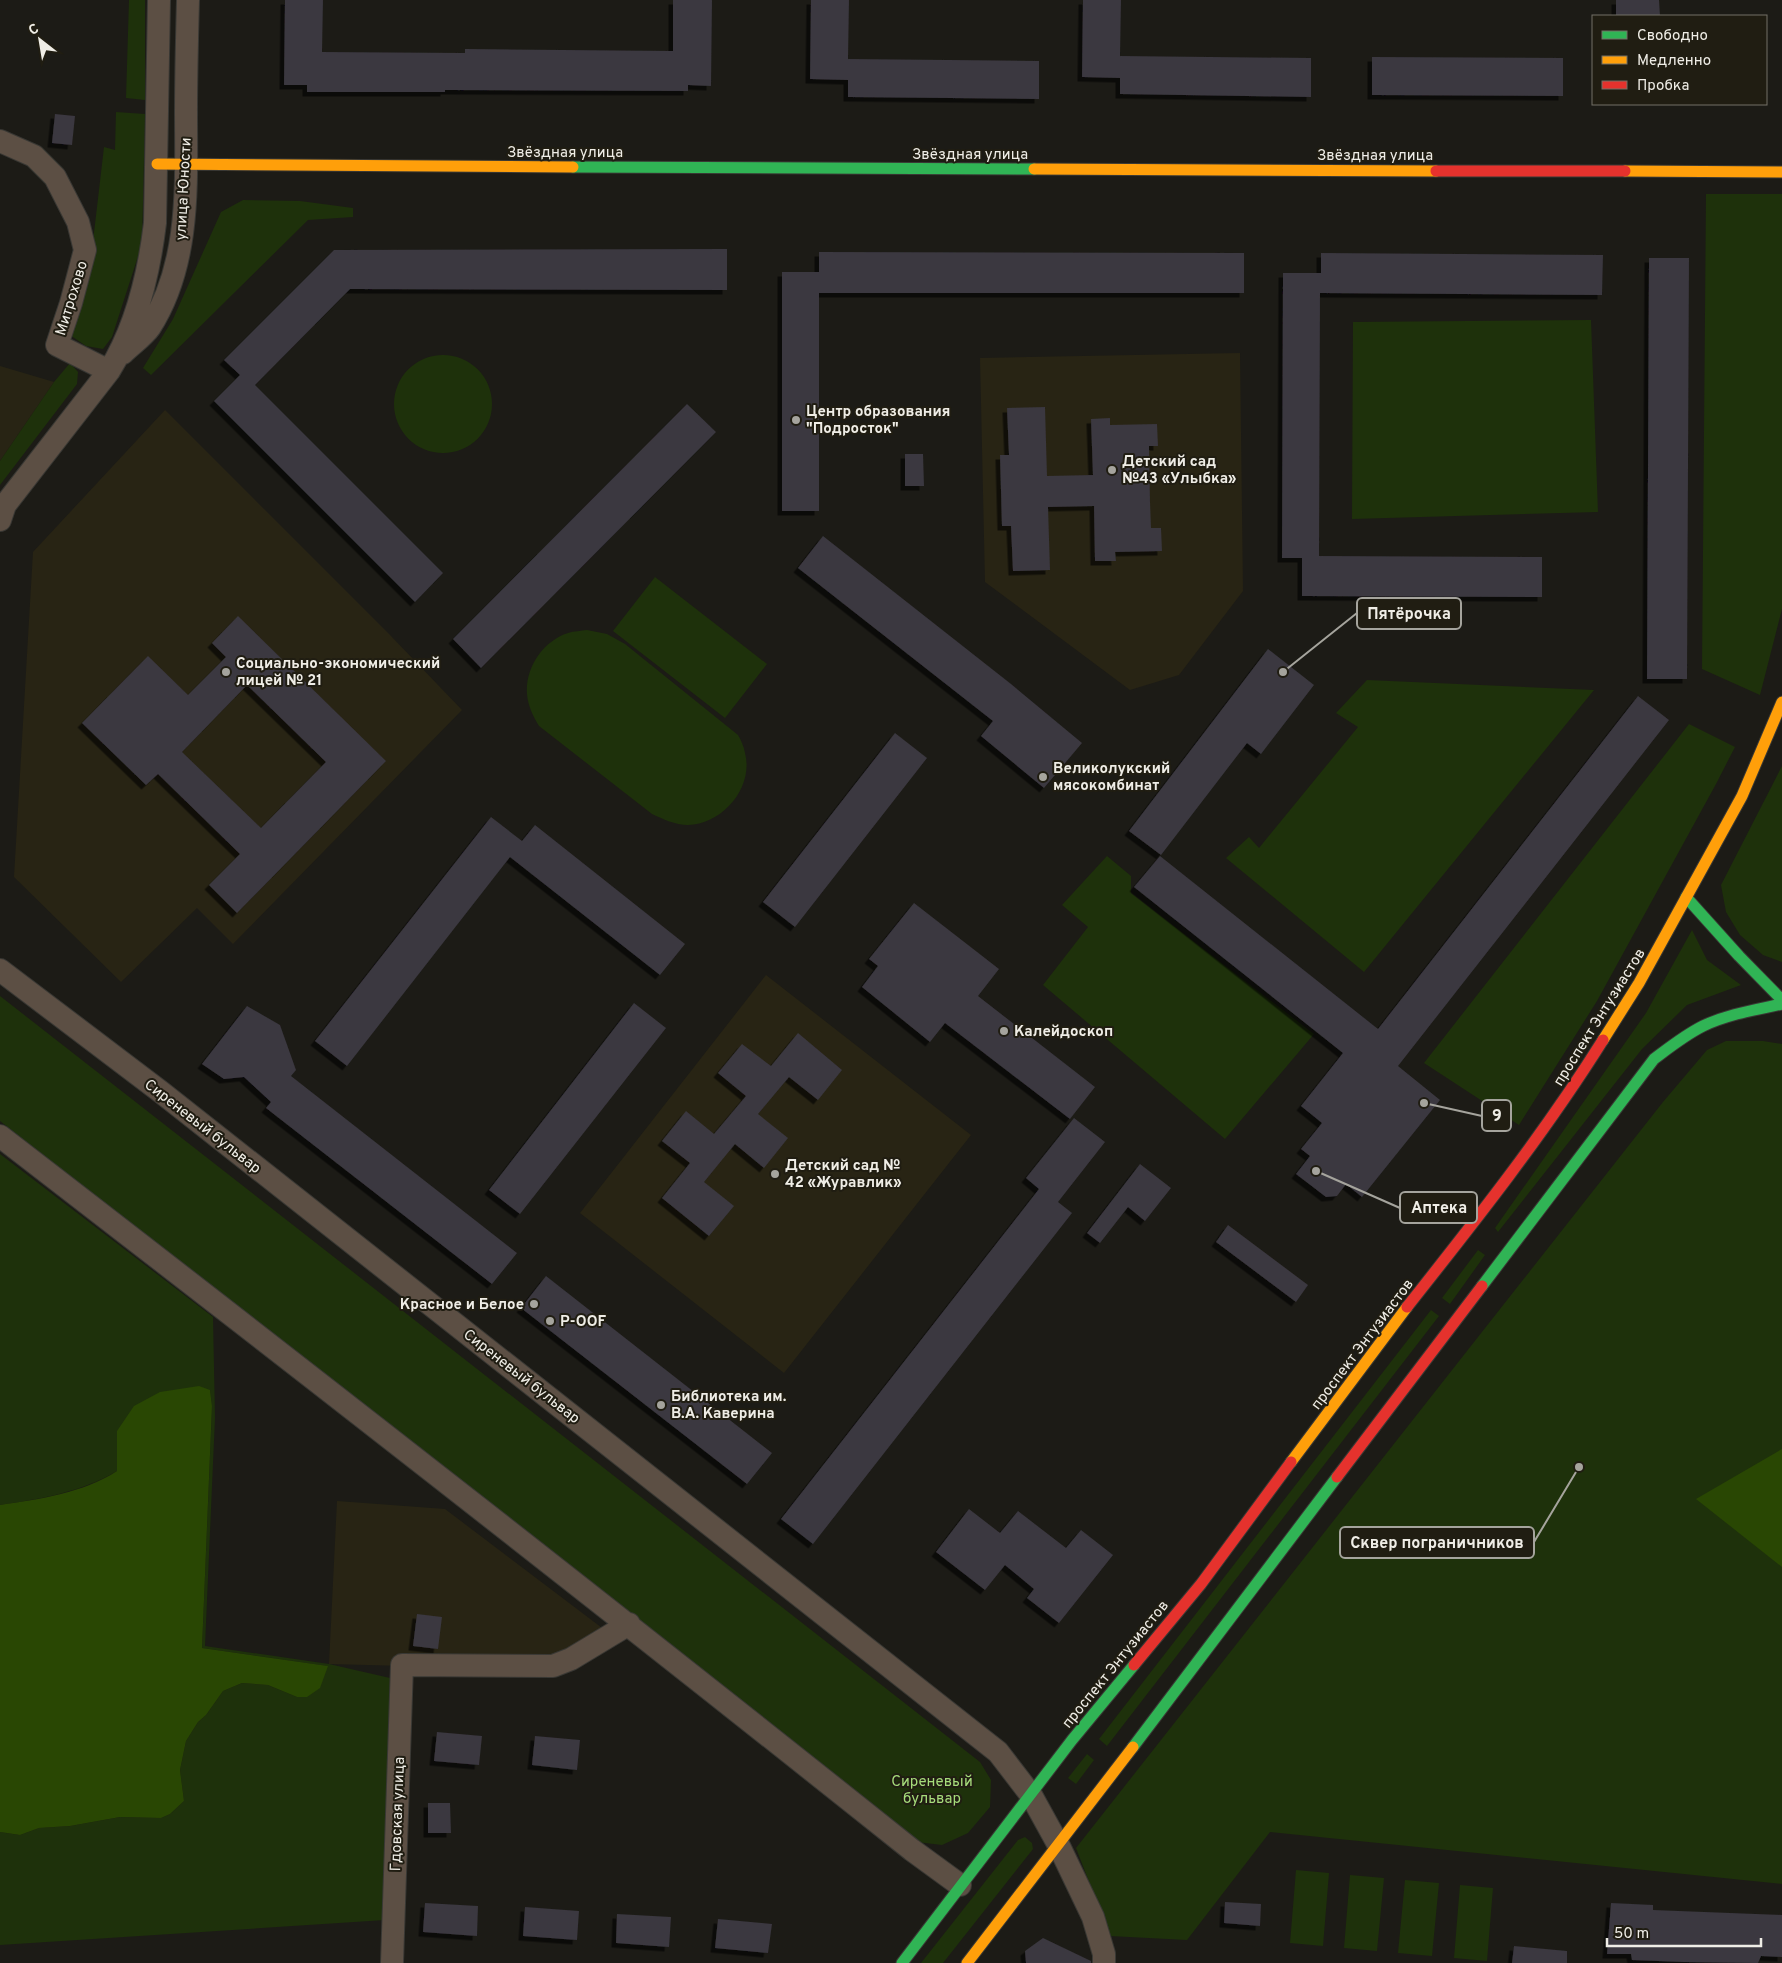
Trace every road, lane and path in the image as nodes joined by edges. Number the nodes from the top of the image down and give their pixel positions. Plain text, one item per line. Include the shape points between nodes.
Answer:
1 (159, 0) edge
2 (188, 0) edge
3 (0, 141) edge
4 (157, 164) junction
5 (186, 165) junction
6 (1782, 172) edge
7 (113, 365) junction
8 (0, 520) edge
9 (1782, 702) edge
10 (1686, 897) junction
11 (0, 970) edge
12 (1782, 1000) edge
13 (1782, 1004) edge
14 (0, 1136) edge
15 (629, 1624) junction
16 (1031, 1795) junction
17 (1058, 1844) junction
18 (960, 1886) junction
19 (392, 1963) edge
20 (902, 1963) edge
21 (967, 1963) edge
22 (1104, 1963) edge

1 - 4 street, улица Юности
2 - 5 street, улица Юности
3 - 7 street, Митрохово via 34,156 55,177 78,222 85,250 57,344
4 - 5 main road, Звёздная улица
4 - 7 street, улица Юности via 152,250 134,315
5 - 6 main road, Звёздная улица
5 - 7 street, улица Юности via 182,239 163,302 149,328
7 - 8 street, улица Юности via 5,505
9 - 10 main road, проспект Энтузиастов via 1742,796
10 - 12 main road
10 - 16 main road, проспект Энтузиастов via 1639,983 1570,1093 1479,1216 1387,1332 1201,1584 1072,1740
11 - 16 street, Сиреневый бульвар via 161,1092 998,1752
13 - 17 main road via 1705,1025 1654,1059
14 - 15 street
15 - 18 street
15 - 19 street, Гдовская улица via 572,1659 552,1666 402,1665
16 - 17 street, Сиреневый бульвар
16 - 18 main road, проспект Энтузиастов
17 - 21 main road
17 - 22 street, Сиреневый бульвар via 1093,1918
18 - 20 main road, проспект Энтузиастов

